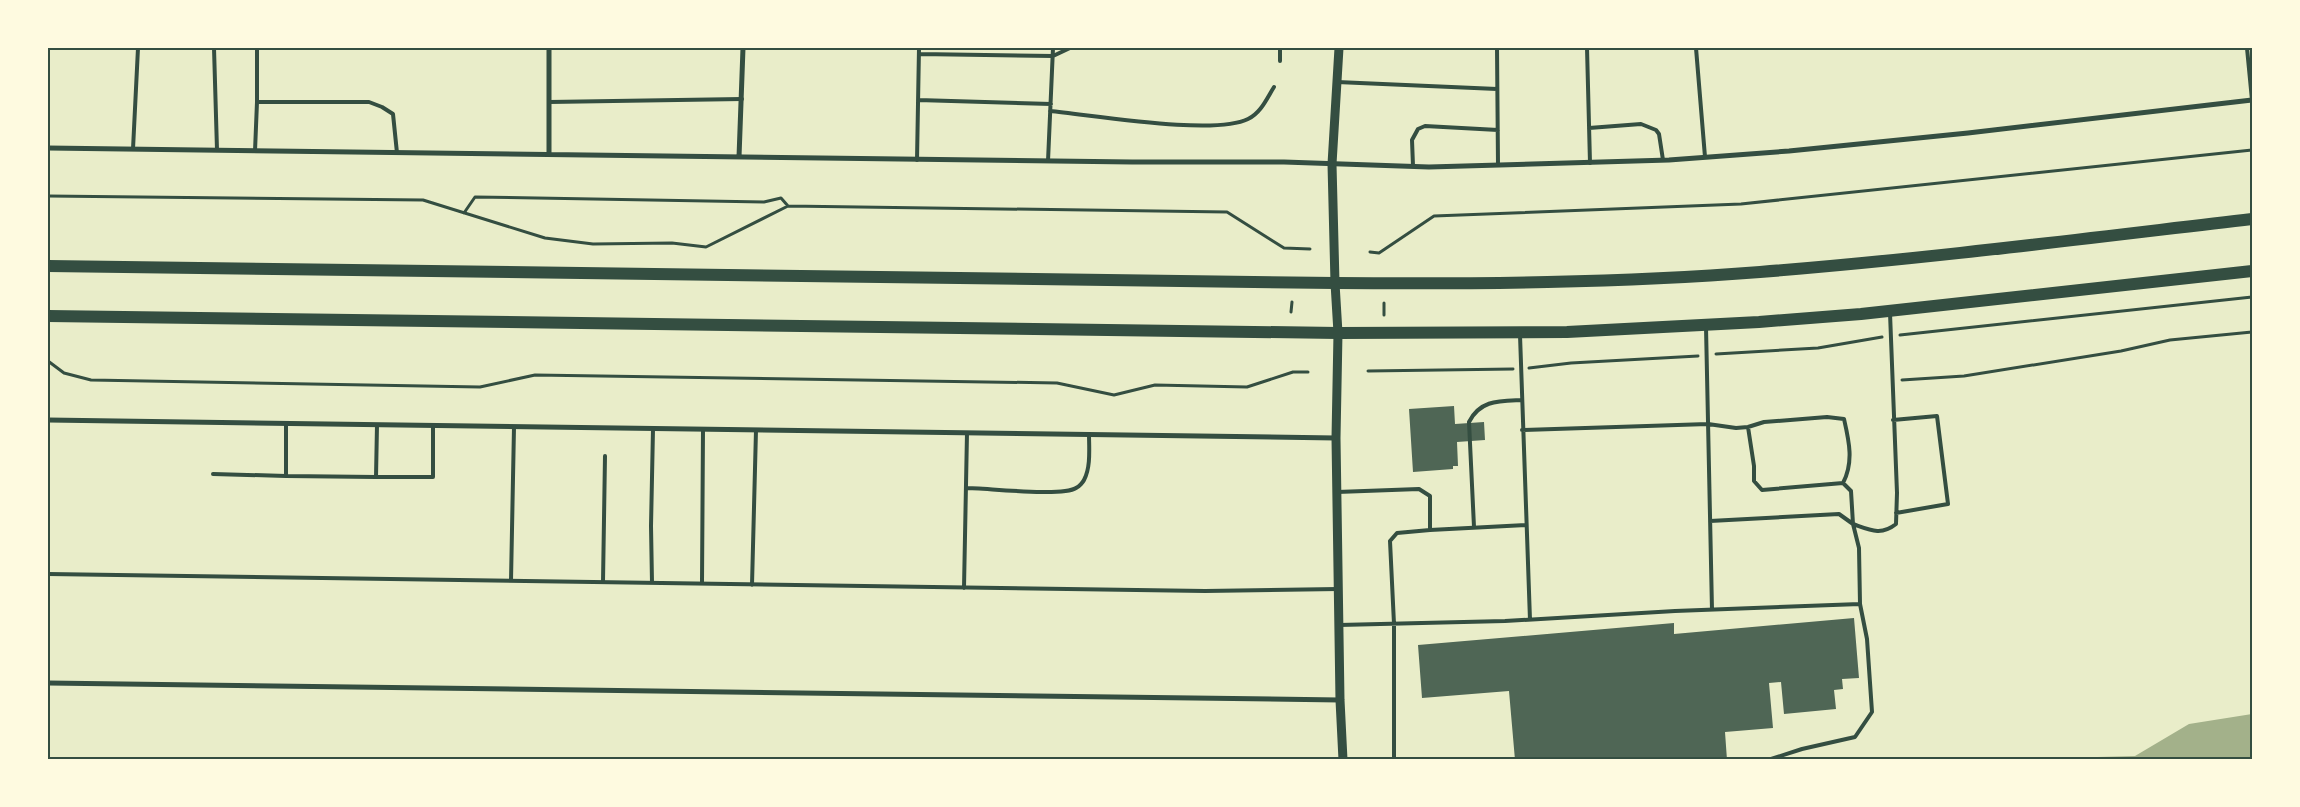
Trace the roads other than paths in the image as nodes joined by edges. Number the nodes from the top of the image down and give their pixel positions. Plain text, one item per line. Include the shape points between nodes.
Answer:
1 (138, 48) edge
2 (214, 48) edge
3 (257, 48) edge
4 (549, 48) edge
5 (743, 48) edge
6 (919, 48) edge
7 (1053, 48) edge
8 (1070, 48) edge
9 (1280, 48) edge
10 (1339, 48) edge
11 (1497, 48) edge
12 (1587, 48) edge
13 (1696, 48) edge
14 (2247, 48) edge
15 (919, 54) junction
16 (1053, 56) junction
17 (1280, 61) dead end
18 (1337, 82) junction
19 (1274, 87) dead end
20 (1497, 89) junction
21 (742, 99) junction
22 (918, 100) junction
23 (2252, 100) edge
24 (257, 102) junction
25 (549, 102) junction
26 (1051, 104) junction
27 (1050, 111) junction
28 (1589, 128) junction
29 (1498, 130) junction
30 (48, 148) edge
31 (133, 149) junction
32 (217, 150) junction
33 (255, 151) junction
34 (398, 153) junction
35 (549, 154) junction
36 (739, 157) junction
37 (1705, 157) junction
38 (917, 160) junction
39 (1663, 160) junction
40 (1048, 161) junction
41 (1590, 163) junction
42 (1332, 164) junction
43 (1498, 165) junction
44 (1413, 166) junction
45 (2252, 219) edge
46 (48, 266) edge
47 (2252, 271) edge
48 (1335, 283) junction
49 (1890, 311) junction
50 (48, 316) edge
51 (1706, 325) junction
52 (1338, 333) junction
53 (1520, 333) junction
54 (1521, 400) junction
55 (48, 420) edge
56 (1893, 420) junction
57 (286, 424) junction
58 (1708, 424) junction
59 (377, 425) junction
60 (433, 426) junction
61 (514, 427) junction
62 (1748, 427) junction
63 (653, 429) junction
64 (703, 429) junction
65 (756, 430) junction
66 (1522, 430) junction
67 (967, 433) junction
68 (1089, 434) junction
69 (1336, 438) junction
70 (605, 456) dead end
71 (213, 474) dead end
72 (286, 476) junction
73 (376, 477) junction
74 (1843, 483) junction
75 (966, 488) junction
76 (1337, 492) junction
77 (1896, 513) junction
78 (1710, 521) junction
79 (1853, 524) junction
80 (1526, 525) junction
81 (1474, 527) junction
82 (1430, 530) junction
83 (48, 574) edge
84 (511, 581) junction
85 (603, 582) junction
86 (652, 583) junction
87 (702, 584) junction
88 (752, 585) junction
89 (964, 588) junction
90 (1338, 590) junction
91 (1860, 604) junction
92 (1712, 610) junction
93 (1530, 620) junction
94 (1394, 624) junction
95 (1339, 625) junction
96 (48, 683) edge
97 (1340, 700) junction
98 (1344, 760) edge
99 (1394, 760) edge
100 (1768, 760) edge

1 - 31 lane
2 - 32 lane
3 - 24 lane
4 - 25 street
5 - 21 street
6 - 15 lane
7 - 16 lane
8 - 16 lane
9 - 17 lane
10 - 18 street
11 - 20 lane
12 - 28 lane
13 - 37 lane
14 - 23 lane
15 - 16 lane
15 - 22 lane
16 - 26 lane
18 - 20 lane
18 - 42 street
19 - 27 lane via 1258,112 1230,125 1175,124
20 - 29 lane
21 - 25 lane
21 - 36 street
22 - 26 lane
22 - 38 lane
23 - 37 street via 1968,133
24 - 33 lane
24 - 34 lane via 369,102 393,114
25 - 35 street
26 - 27 lane
27 - 40 lane
28 - 39 lane via 1648,126 1659,134
28 - 41 lane
29 - 43 lane
29 - 44 lane via 1418,128 1412,140
30 - 31 street
31 - 32 street
32 - 33 street
33 - 34 street
34 - 35 street
35 - 36 street
36 - 38 street
37 - 39 street
38 - 40 street
39 - 41 street
40 - 42 street
41 - 43 street
42 - 44 street
42 - 48 street
43 - 44 street
45 - 48 main road via 1759,272 1544,282
46 - 48 main road
47 - 49 main road
48 - 52 street
49 - 51 main road
49 - 56 lane
50 - 52 main road
51 - 53 main road
51 - 58 lane
52 - 53 main road
52 - 69 street
53 - 54 lane
54 - 66 lane
54 - 81 lane via 1488,403 1476,411 1469,422
55 - 57 street
56 - 77 lane
56 - 77 lane via 1937,416 1948,504
57 - 59 street
57 - 72 lane
58 - 62 lane
58 - 66 lane
58 - 78 lane
59 - 60 street
59 - 73 lane
60 - 61 street
60 - 73 lane via 433,477
61 - 63 street
61 - 84 lane
62 - 74 lane via 1754,481 1762,490
62 - 74 lane via 1764,422 1828,416 1844,419 1850,449 1849,473
63 - 64 street
63 - 86 lane
64 - 65 street
64 - 87 lane
65 - 67 street
65 - 88 lane
66 - 80 lane
67 - 68 street
67 - 75 lane
68 - 69 street
68 - 75 lane via 1087,470 1084,481 1077,488 1067,491
69 - 76 street
70 - 85 lane
71 - 72 lane
72 - 73 lane
74 - 79 lane via 1851,491
75 - 89 lane
76 - 82 lane via 1419,489 1430,496
76 - 90 street
77 - 79 lane via 1896,524 1877,533
78 - 79 lane via 1839,514
78 - 92 lane
79 - 91 lane via 1859,548
80 - 81 lane
80 - 93 lane
81 - 82 lane
82 - 94 lane via 1397,533 1390,541
83 - 84 lane
84 - 85 lane
85 - 86 lane
86 - 87 lane
87 - 88 lane
88 - 89 lane
89 - 90 lane
90 - 95 street
91 - 92 lane
91 - 100 lane via 1867,640 1872,712 1855,737
92 - 93 lane
93 - 94 lane
94 - 95 lane
94 - 99 lane
95 - 97 street
96 - 97 street
97 - 98 street

